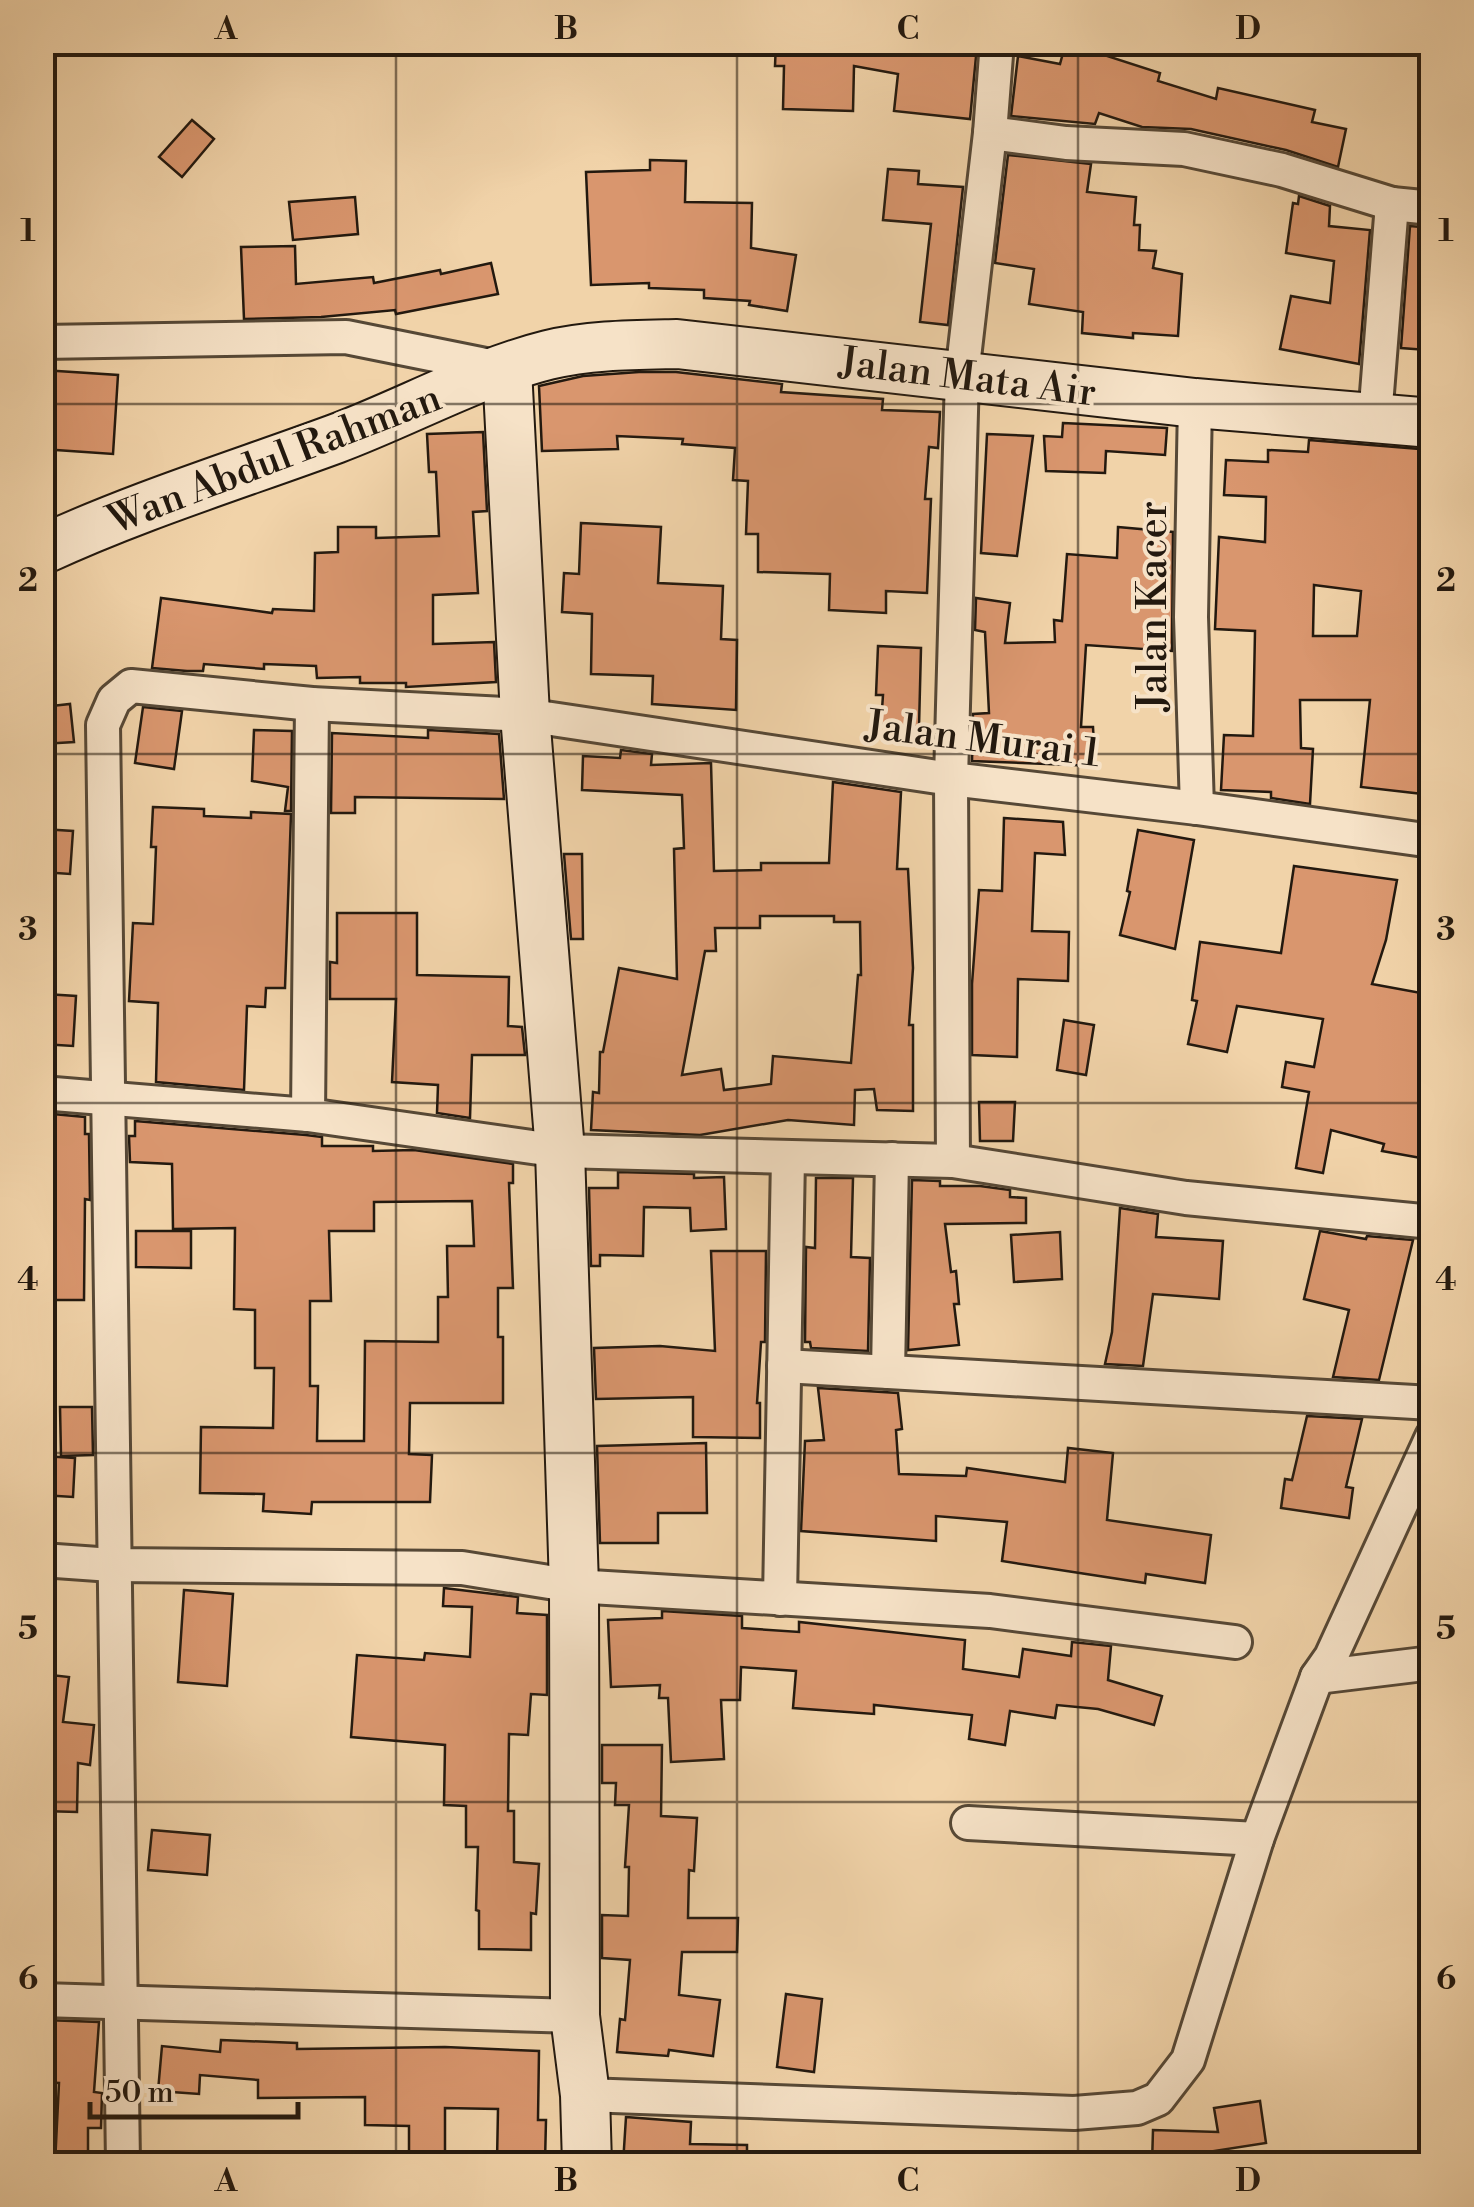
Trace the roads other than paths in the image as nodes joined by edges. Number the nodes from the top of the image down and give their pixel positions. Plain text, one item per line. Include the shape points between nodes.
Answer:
1 (997, 42) edge
2 (990, 133) junction
3 (1392, 204) junction
4 (1432, 208) edge
5 (42, 342) edge
6 (507, 369) junction
7 (962, 375) junction
8 (1195, 403) junction
9 (1375, 418) junction
10 (1432, 423) edge
11 (42, 550) edge
12 (312, 704) junction
13 (525, 715) junction
14 (951, 779) junction
15 (1197, 808) junction
16 (1432, 841) edge
17 (42, 1093) edge
18 (110, 1097) junction
19 (308, 1114) junction
20 (560, 1151) junction
21 (788, 1156) junction
22 (892, 1159) junction
23 (952, 1160) junction
24 (1432, 1222) edge
25 (784, 1366) junction
26 (888, 1372) junction
27 (1432, 1403) edge
28 (1432, 1438) edge
29 (42, 1560) edge
30 (112, 1566) junction
31 (574, 1586) junction
32 (780, 1599) junction
33 (1234, 1642) dead end
34 (1432, 1662) edge
35 (1317, 1677) junction
36 (968, 1823) dead end
37 (1257, 1839) junction
38 (42, 2000) edge
39 (119, 2004) junction
40 (575, 2016) junction
41 (585, 2095) junction
42 (122, 2164) edge
43 (587, 2164) edge

1 - 2 street
2 - 3 street via 1184,149
2 - 7 street
3 - 4 street
3 - 9 street
5 - 6 street via 346,338
6 - 7 street, Jalan Mata Air via 610,345 677,344
6 - 11 street, Wan Abdul Rahman
6 - 13 street
7 - 8 street, Jalan Mata Air
7 - 14 street
8 - 9 street, Jalan Mata Air
8 - 15 street, Jalan Kacer via 1191,618
9 - 10 street, Jalan Mata Air
12 - 13 street, Jalan Murai 1
12 - 18 street, Jalan Murai 1 via 131,686 114,700 103,725
12 - 19 street
13 - 14 street, Jalan Murai 1
13 - 20 street
14 - 15 street, Jalan Murai 1
14 - 23 street
15 - 16 street, Jalan Murai 1
17 - 18 street
18 - 19 street
18 - 30 street, Jalan Murai 1
19 - 20 street
20 - 21 street
20 - 31 street
21 - 22 street
21 - 25 street
22 - 23 street
22 - 26 street
23 - 24 street via 1186,1198
25 - 26 street
25 - 32 street
26 - 27 street
28 - 35 street
29 - 30 street
30 - 31 street via 462,1568
30 - 39 street, Jalan Murai 1
31 - 32 street
31 - 40 street
32 - 33 street via 990,1612
34 - 35 street
35 - 37 street
36 - 37 street
37 - 41 street via 1188,2060 1158,2099 1136,2108 1074,2113
38 - 39 street
39 - 40 street
39 - 42 street, Jalan Murai 1
40 - 41 street
41 - 43 street

